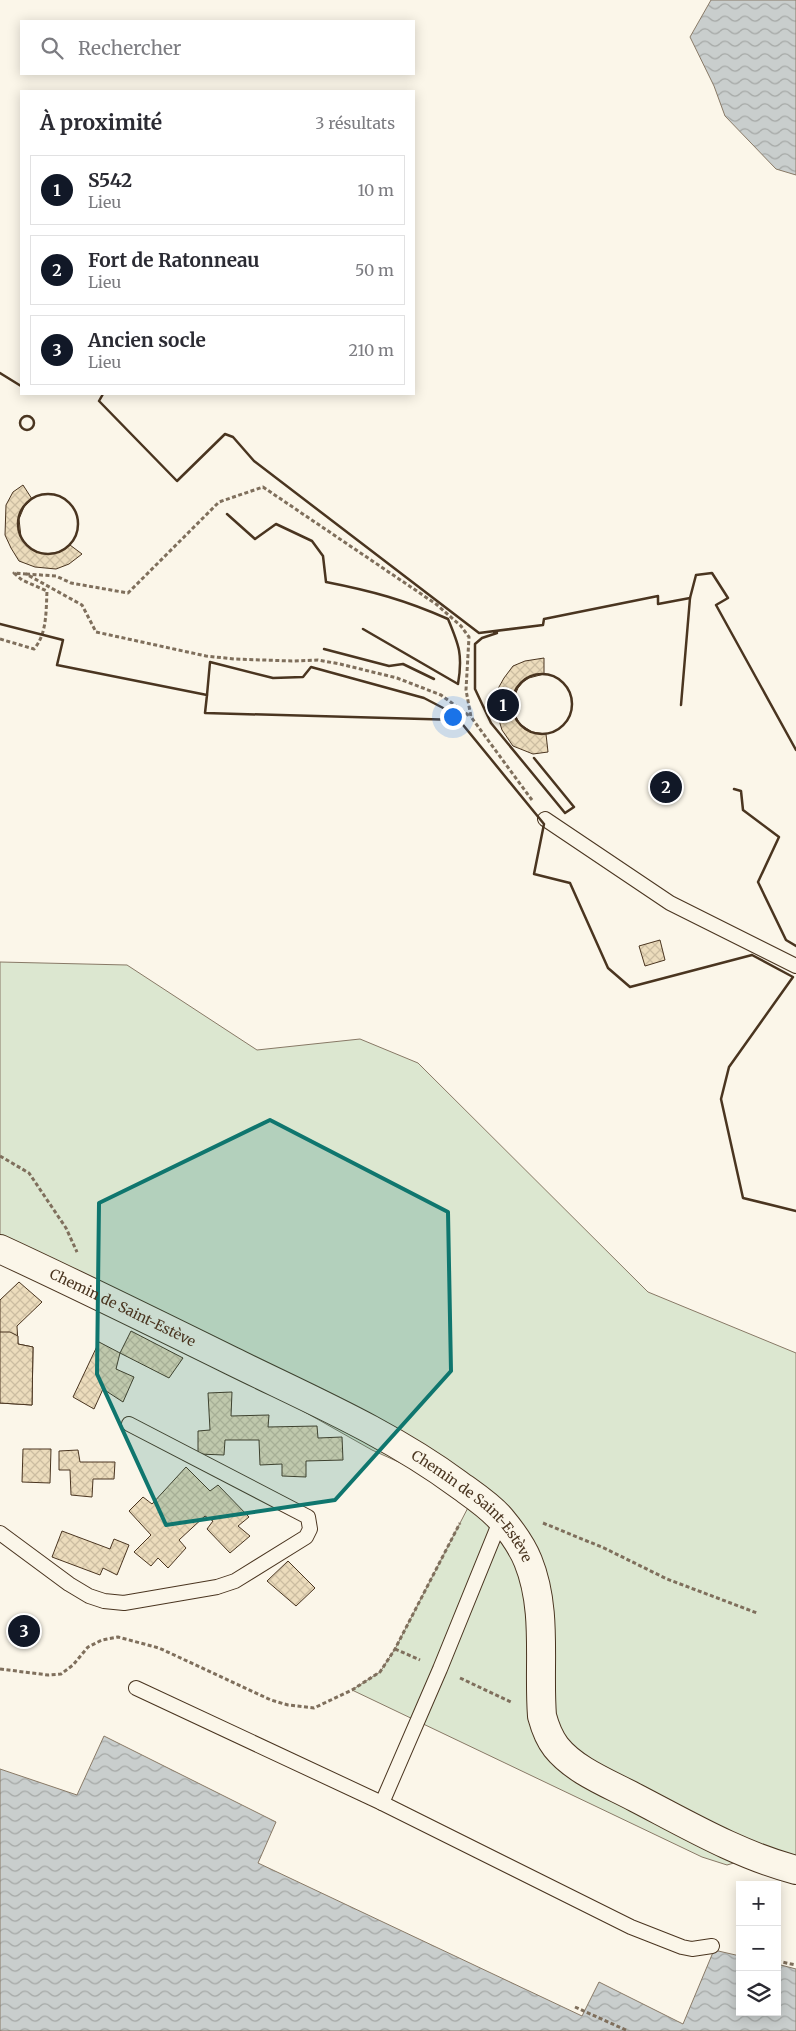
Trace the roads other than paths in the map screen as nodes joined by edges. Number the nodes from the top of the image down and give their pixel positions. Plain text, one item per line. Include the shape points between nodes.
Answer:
1 (545, 819) road end
2 (796, 966) edge
3 (0, 1249) edge
4 (129, 1424) dead end
5 (501, 1519) junction
6 (0, 1533) edge
7 (136, 1688) dead end
8 (382, 1803) junction
9 (796, 1870) edge
10 (712, 1946) dead end

1 - 2 lane via 670,903
3 - 5 street, Chemin de Saint-Estève via 336,1412 427,1461
4 - 6 lane via 308,1518 310,1529 306,1537 235,1581 124,1603 89,1596
5 - 8 lane
5 - 9 street, Chemin de Saint-Estève via 528,1562 539,1602 542,1716 556,1747 588,1772 719,1841 754,1857
7 - 8 lane
8 - 10 lane via 631,1927 682,1947

